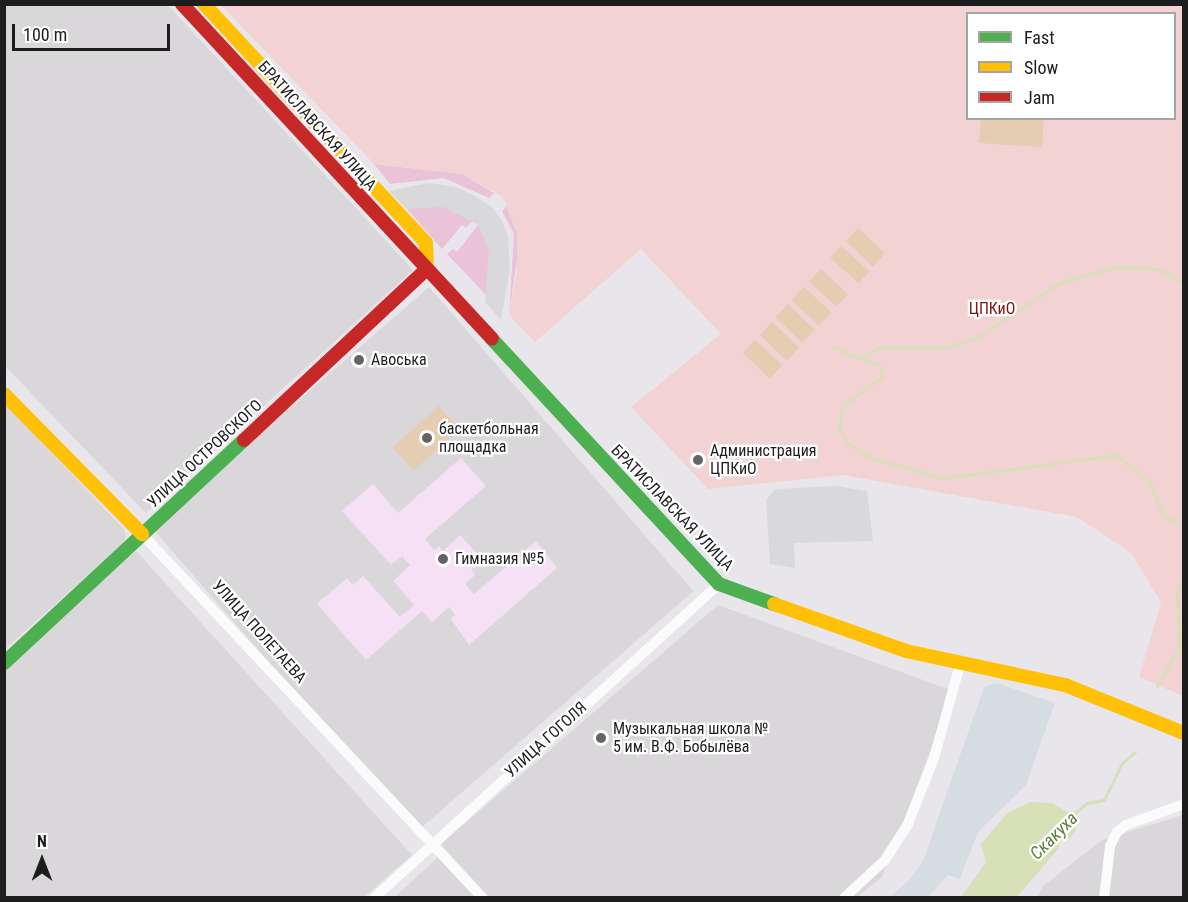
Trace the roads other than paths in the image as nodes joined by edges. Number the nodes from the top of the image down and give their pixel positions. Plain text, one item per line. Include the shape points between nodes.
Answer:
1 (183, 4) edge
2 (204, 4) edge
3 (427, 269) junction
4 (4, 394) edge
5 (142, 534) junction
6 (719, 584) junction
7 (4, 663) edge
8 (960, 665) junction
9 (1184, 733) edge
10 (1184, 804) edge
11 (433, 844) junction
12 (374, 897) edge
13 (483, 897) edge
14 (844, 897) edge
15 (1104, 897) edge

1 - 3 street, БРАТИСЛАВСКАЯ УЛИЦА
2 - 3 street, БРАТИСЛАВСКАЯ УЛИЦА via 426,243
3 - 5 street, УЛИЦА ОСТРОВСКОГО
3 - 6 street, БРАТИСЛАВСКАЯ УЛИЦА
4 - 5 street, УЛИЦА ПОЛЕТАЕВА
5 - 7 street, УЛИЦА ОСТРОВСКОГО
5 - 11 street, УЛИЦА ПОЛЕТАЕВА
6 - 8 street, БРАТИСЛАВСКАЯ УЛИЦА via 855,635
6 - 11 street, УЛИЦА ГОГОЛЯ
8 - 9 street, БРАТИСЛАВСКАЯ УЛИЦА via 988,666 1039,677
8 - 14 street via 934,758 909,824 885,860
10 - 15 street via 1117,832 1110,846
11 - 12 street, УЛИЦА ГОГОЛЯ
11 - 13 street, УЛИЦА ПОЛЕТАЕВА

